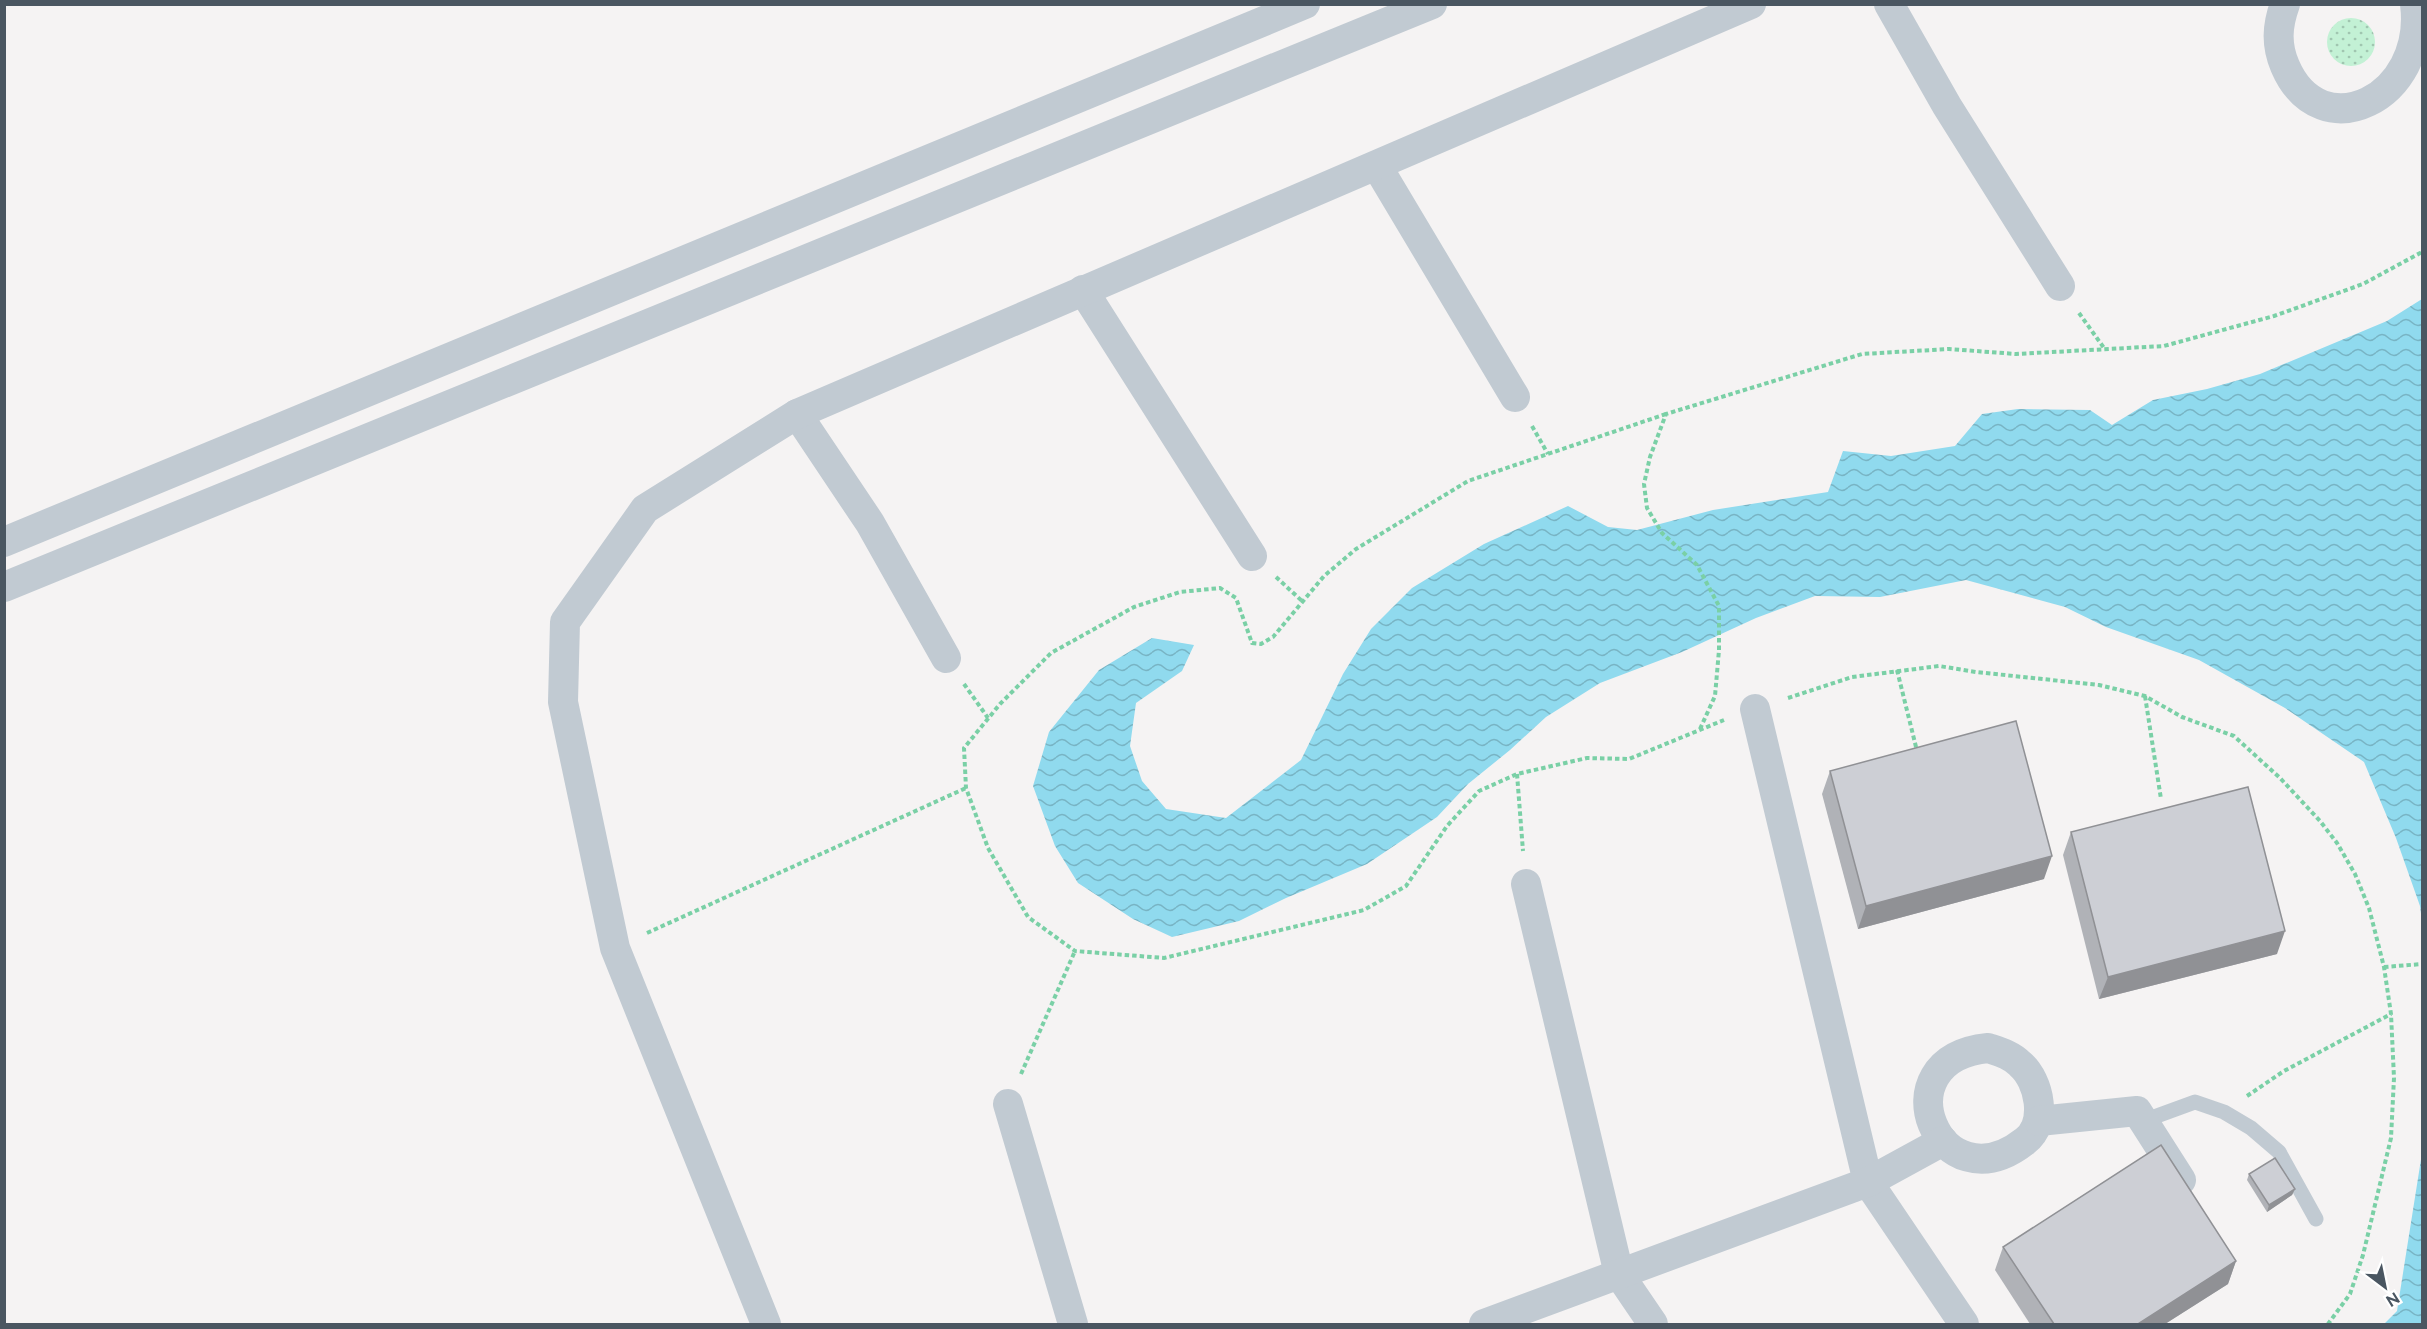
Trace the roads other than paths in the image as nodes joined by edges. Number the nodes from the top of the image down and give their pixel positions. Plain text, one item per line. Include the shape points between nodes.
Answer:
1 (1305, 4) edge
2 (1432, 4) edge
3 (1751, 4) edge
4 (1889, 4) edge
5 (2415, 4) edge
6 (2284, 5) edge
7 (1377, 166) junction
8 (2060, 286) road end
9 (1083, 290) junction
10 (1515, 397) dead end
11 (797, 414) junction
12 (4, 542) edge
13 (1252, 556) dead end
14 (4, 587) edge
15 (946, 658) dead end
16 (1755, 709) road end
17 (1526, 884) road end
18 (1008, 1104) road end
19 (2038, 1120) junction
20 (2143, 1121) junction
21 (1943, 1141) junction
22 (1868, 1182) junction
23 (2197, 1203) edge
24 (2316, 1219) dead end
25 (1619, 1274) junction
26 (766, 1324) edge
27 (1073, 1324) edge
28 (1484, 1324) edge
29 (1653, 1324) edge
30 (1964, 1324) edge

1 - 12 street
2 - 14 street
3 - 7 street
4 - 8 street via 1947,106
5 - 6 street via 2421,21 2422,46 2415,69 2399,89 2378,103 2354,109 2329,106 2307,95 2289,77 2280,54 2277,29
7 - 9 street
7 - 10 street
9 - 11 street
9 - 13 street
11 - 15 street via 870,523
11 - 26 street via 645,509 565,622 562,702 615,948
16 - 22 street
17 - 25 street
18 - 27 street
19 - 20 street via 2137,1111
19 - 21 street via 2027,1140 2005,1154 1989,1158 1955,1152
19 - 21 street via 2033,1080 2022,1065 1988,1048 1968,1050 1938,1072 1929,1089 1927,1108
20 - 23 street
20 - 24 lane via 2194,1102 2224,1112 2279,1152
21 - 22 street
22 - 25 street
22 - 30 street
25 - 28 street
25 - 29 street

